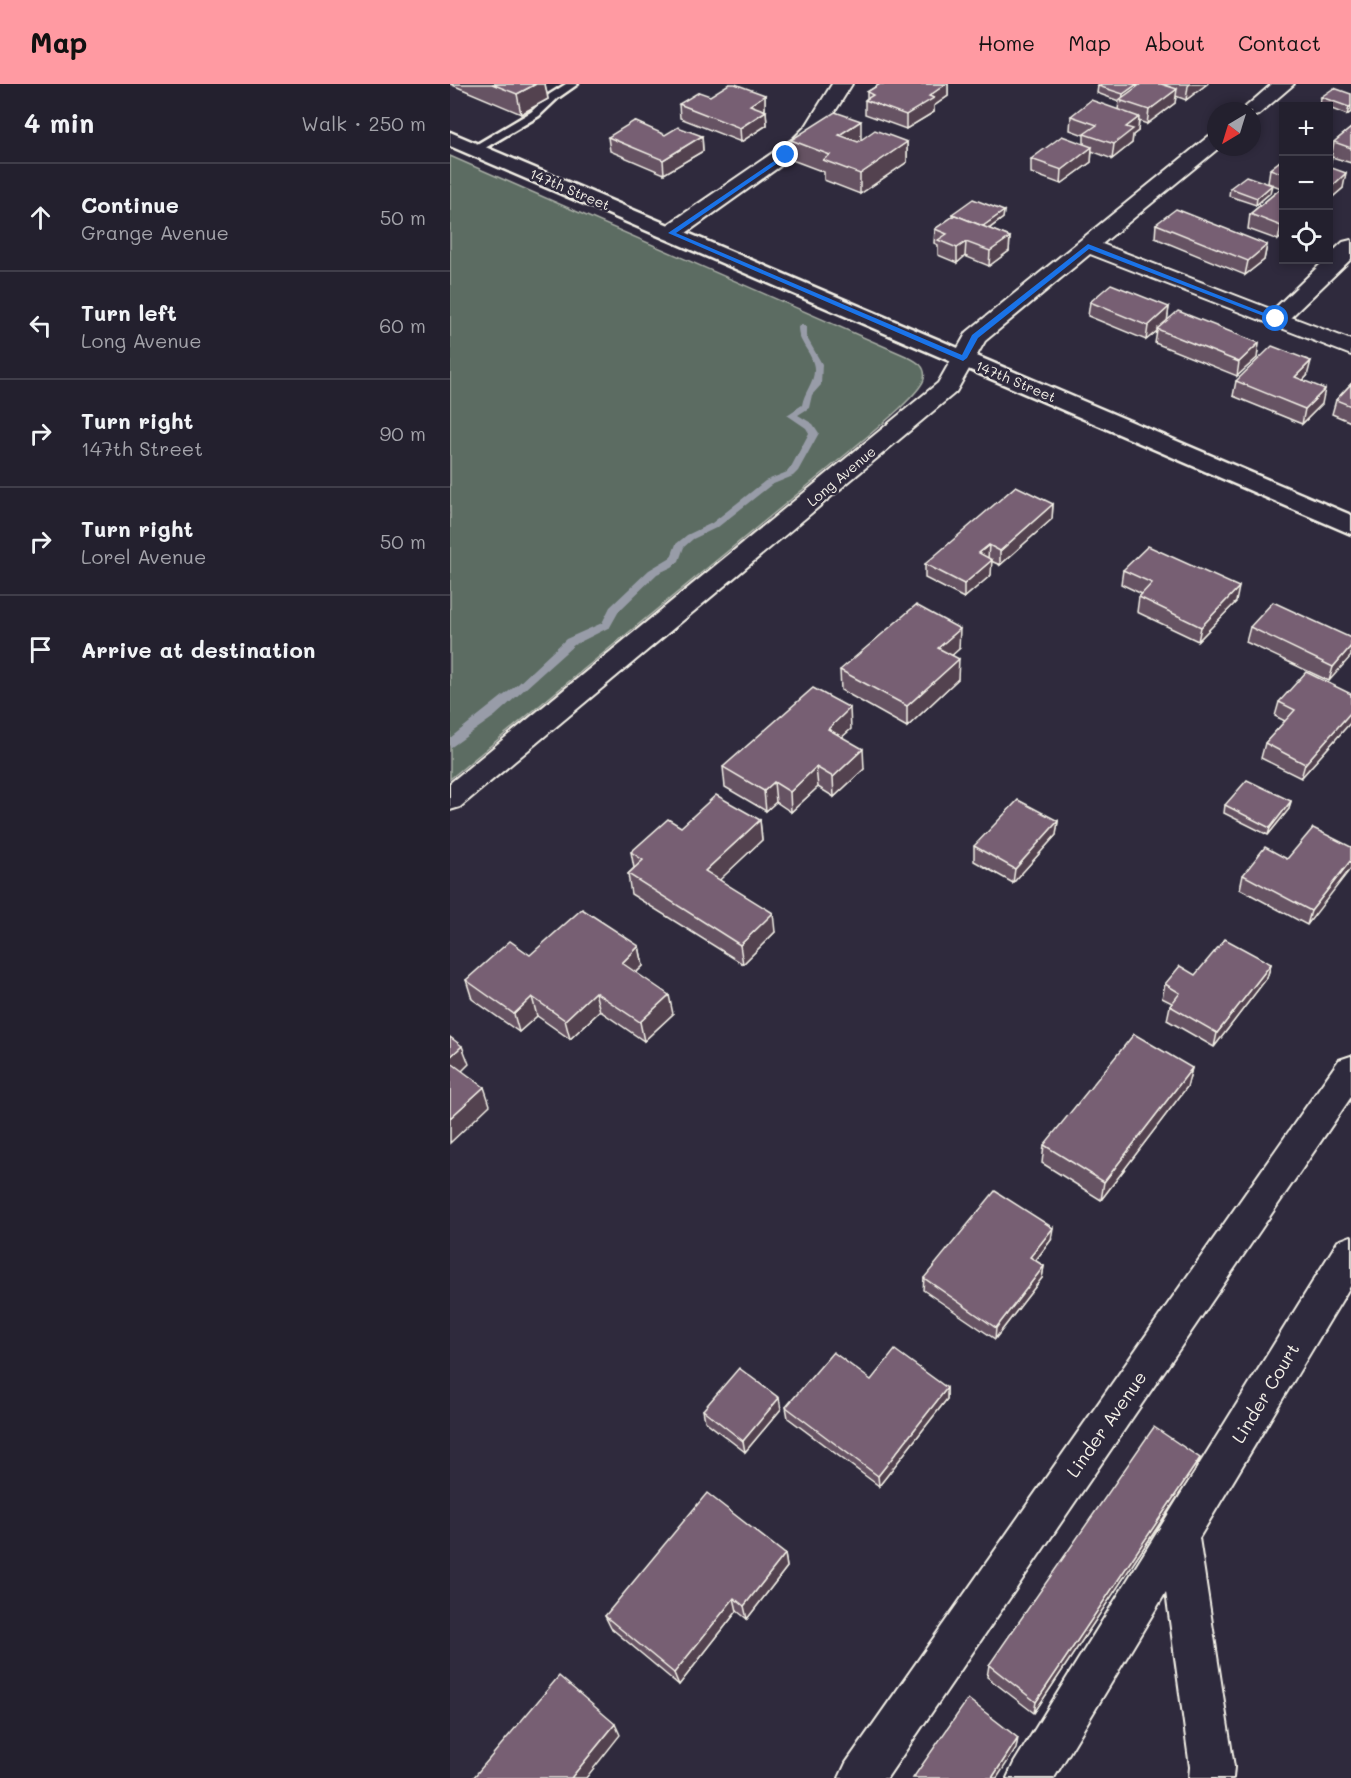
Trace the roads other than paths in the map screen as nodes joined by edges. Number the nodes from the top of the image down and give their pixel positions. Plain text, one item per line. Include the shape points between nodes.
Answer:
1 (573, 84) edge
2 (842, 84) edge
3 (1284, 84) edge
4 (1261, 103) edge
5 (450, 138) edge
6 (1207, 147) edge
7 (476, 149) junction
8 (671, 233) junction
9 (1088, 246) junction
10 (1351, 247) edge
11 (1276, 319) junction
12 (1351, 348) edge
13 (963, 358) junction
14 (1351, 525) edge
15 (450, 799) edge
16 (1351, 1070) edge
17 (1351, 1252) edge
18 (1178, 1534) junction
19 (861, 1778) edge
20 (1029, 1778) edge
21 (1210, 1778) edge

1 - 7 lane via 535,114
2 - 8 street via 814,130 800,143
3 - 4 street
5 - 7 main road, 147th Street
6 - 9 street, Long Avenue
7 - 8 main road, 147th Street
8 - 13 main road, 147th Street
9 - 11 street
9 - 13 street, Long Avenue via 975,337
10 - 11 street
11 - 12 street
13 - 14 main road, 147th Street
13 - 15 street, Long Avenue via 948,387
16 - 19 street, Linder Avenue
17 - 18 street, Linder Court
18 - 20 street, Linder Court
18 - 21 street via 1212,1767

